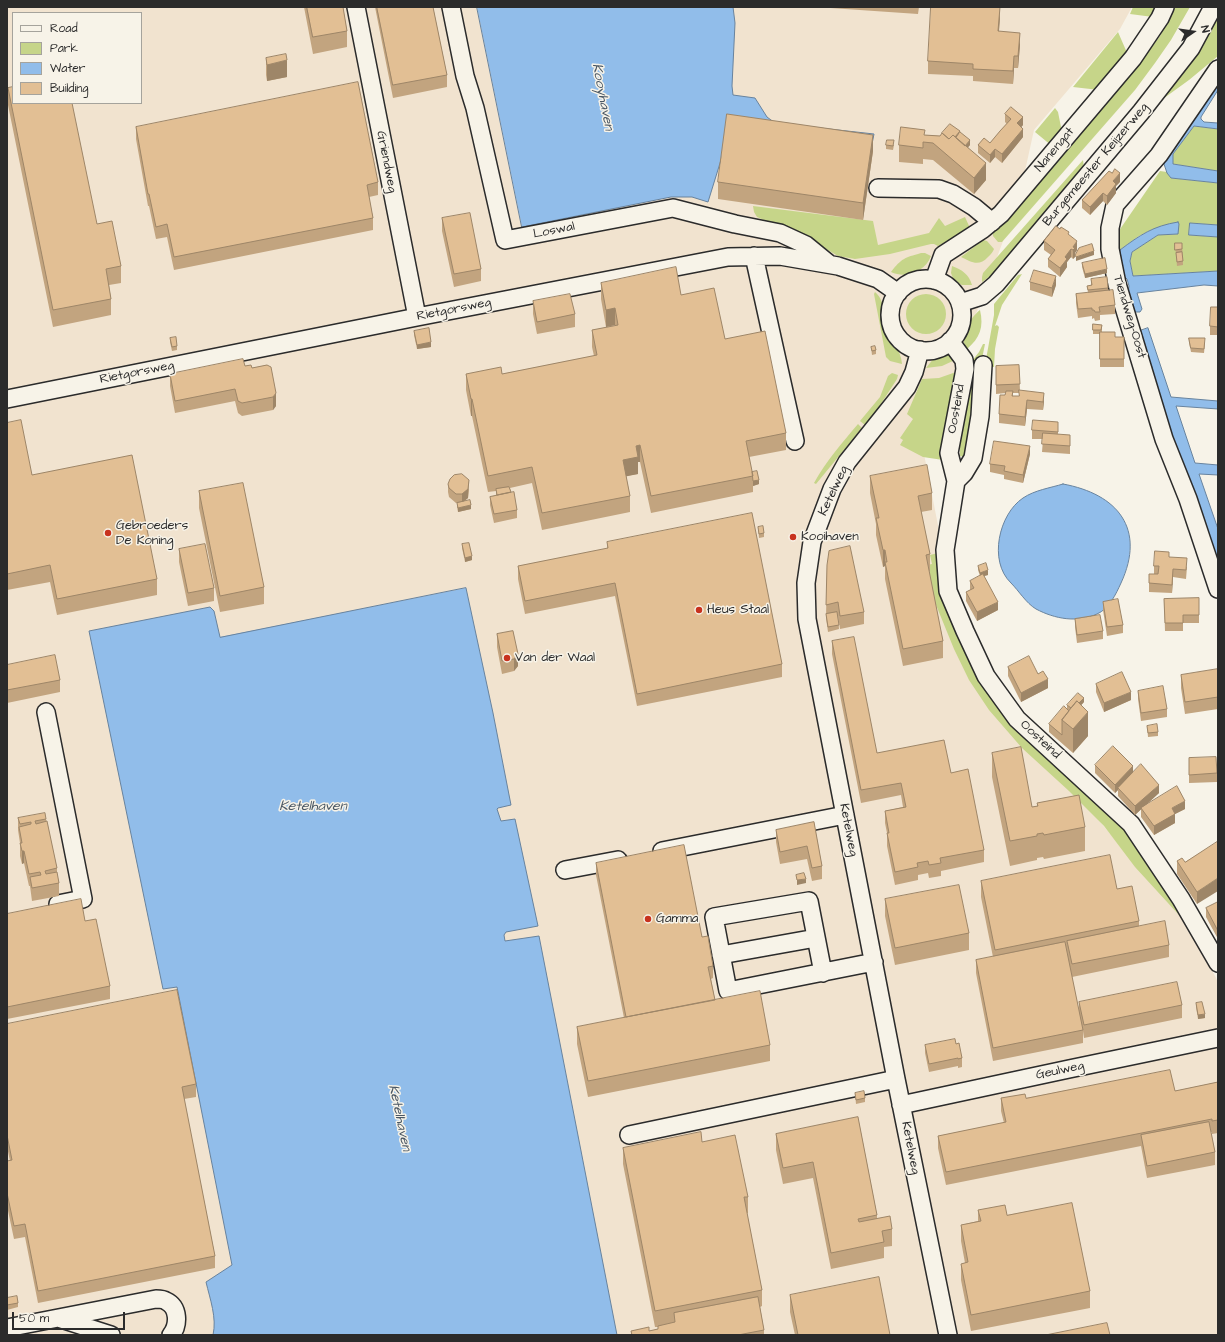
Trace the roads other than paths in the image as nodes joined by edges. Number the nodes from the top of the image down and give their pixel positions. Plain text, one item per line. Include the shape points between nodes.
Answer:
1 (356, 7) edge
2 (451, 7) edge
3 (1165, 7) edge
4 (1213, 7) edge
5 (1218, 69) edge
6 (878, 188) dead end
7 (992, 222) junction
8 (754, 256) junction
9 (829, 264) junction
10 (934, 280) junction
11 (898, 293) junction
12 (960, 303) junction
13 (417, 317) junction
14 (950, 341) junction
15 (920, 350) junction
16 (983, 365) dead end
17 (7, 399) edge
18 (795, 440) dead end
19 (956, 481) junction
20 (1218, 588) edge
21 (46, 712) dead end
22 (845, 815) junction
23 (565, 870) dead end
24 (45, 907) edge
25 (816, 938) junction
26 (721, 955) junction
27 (874, 962) junction
28 (1218, 963) edge
29 (823, 973) junction
30 (1218, 1038) edge
31 (896, 1079) junction
32 (902, 1105) junction
33 (629, 1135) dead end
34 (59, 1319) junction
35 (7, 1328) edge
36 (111, 1335) edge
37 (171, 1335) edge
38 (948, 1335) edge

1 - 13 street, Griendweg
2 - 9 street, Loswal via 505,240 674,208 780,233 806,245
3 - 7 street, Nanengat via 1133,58
4 - 12 street, Burgemeester Keijzerweg via 1191,48 1141,112 996,284 982,296
5 - 20 street, Tiendweg-Oost via 1159,156 1115,205 1110,228 1110,249 1117,284 1164,439 1188,499
6 - 7 street via 939,189 974,207
7 - 10 street, Nanengat via 943,255
8 - 9 street, Rietgorsweg via 780,256
8 - 13 street, Rietgorsweg via 728,257
8 - 18 street
9 - 11 street, Rietgorsweg via 878,279
10 - 11 street via 914,281
10 - 12 street via 950,288
11 - 15 street via 891,307 893,328 902,340
12 - 14 street via 961,323
13 - 17 street, Rietgorsweg
14 - 15 street via 936,349
14 - 19 street, Oosteind via 964,360 965,369 949,453
15 - 22 street, Ketelweg via 907,387 846,462 832,489 812,542 806,583 807,619
16 - 19 street, Oosteind via 980,416 973,458
19 - 28 street, Oosteind via 945,550 948,591 986,676 1017,719 1131,824 1181,899
21 - 24 street via 83,899
22 - 23 street
22 - 27 street, Ketelweg
25 - 26 street
25 - 26 street via 809,901 714,917
25 - 29 street
26 - 29 street via 728,991
27 - 29 street
27 - 31 street, Ketelweg
30 - 32 street, Geulweg
31 - 32 street, Ketelweg
31 - 33 street
32 - 38 street, Ketelweg
34 - 35 street
34 - 36 street
34 - 37 street via 156,1299 165,1300 176,1312 177,1323

